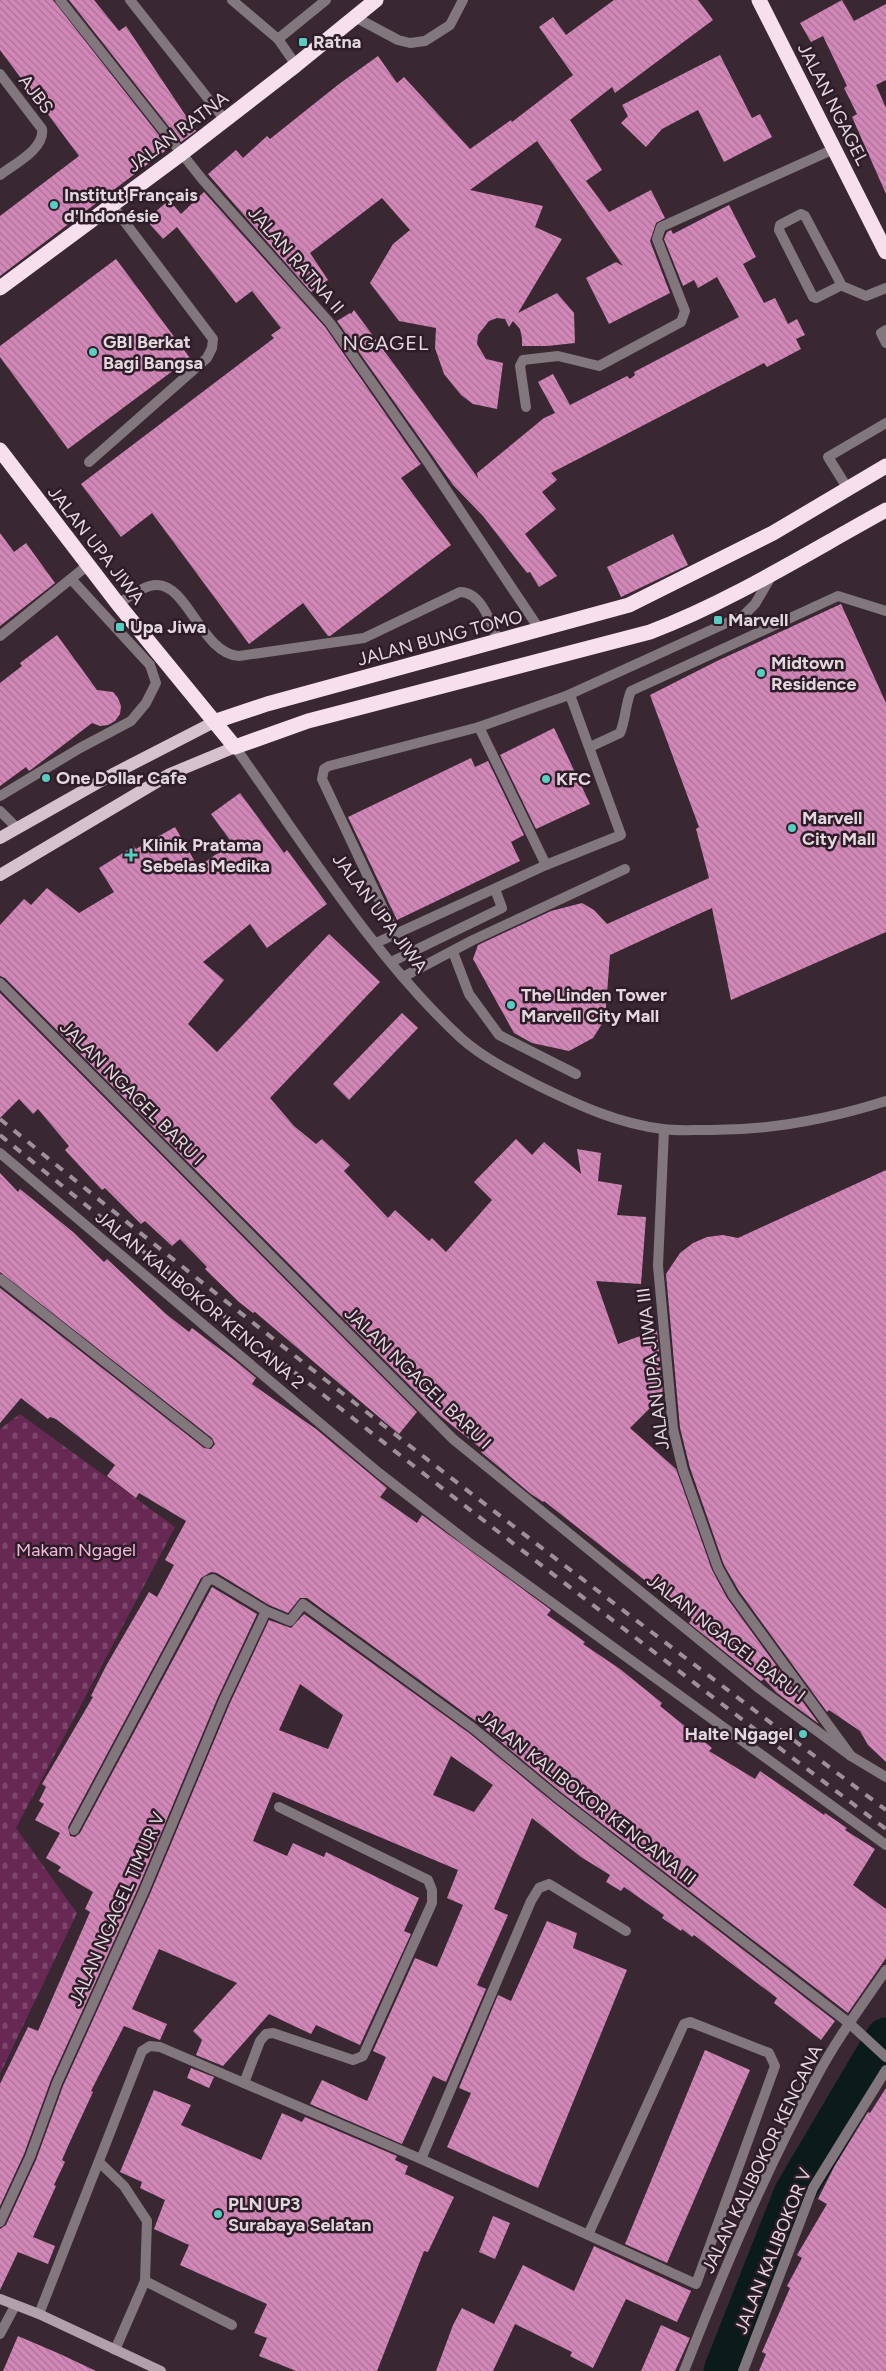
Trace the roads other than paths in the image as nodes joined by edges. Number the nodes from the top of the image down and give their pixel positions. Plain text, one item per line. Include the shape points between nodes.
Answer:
1 (60, 0) edge
2 (130, 0) edge
3 (232, 0) edge
4 (326, 0) edge
5 (376, 0) edge
6 (463, 0) edge
7 (759, 0) edge
8 (355, 17) junction
9 (278, 39) junction
10 (296, 65) junction
11 (0, 74) edge
12 (225, 120) junction
13 (834, 149) junction
14 (181, 154) junction
15 (0, 175) edge
16 (112, 205) junction
17 (886, 252) edge
18 (840, 285) junction
19 (0, 288) edge
20 (886, 288) edge
21 (886, 330) edge
22 (886, 342) edge
23 (526, 407) dead end
24 (886, 422) edge
25 (0, 450) edge
26 (89, 462) dead end
27 (886, 466) edge
28 (848, 489) junction
29 (886, 510) edge
30 (88, 565) junction
31 (774, 572) junction
32 (71, 579) junction
33 (118, 604) junction
34 (886, 611) edge
35 (540, 630) junction
36 (0, 636) edge
37 (499, 642) junction
38 (570, 694) junction
39 (216, 721) junction
40 (479, 727) junction
41 (235, 746) junction
42 (590, 747) junction
43 (0, 796) edge
44 (0, 811) edge
45 (17, 828) junction
46 (0, 838) edge
47 (546, 865) junction
48 (624, 869) dead end
49 (0, 875) edge
50 (494, 888) junction
51 (395, 934) junction
52 (376, 943) junction
53 (453, 952) junction
54 (391, 962) junction
55 (403, 978) junction
56 (0, 983) edge
57 (576, 1074) dead end
58 (886, 1100) edge
59 (664, 1130) junction
60 (0, 1152) edge
61 (0, 1279) edge
62 (208, 1443) dead end
63 (266, 1610) junction
64 (851, 1756) junction
65 (886, 1777) edge
66 (280, 1807) dead end
67 (74, 1830) dead end
68 (886, 1845) edge
69 (626, 1931) dead end
70 (886, 1970) edge
71 (849, 2023) junction
72 (884, 2055) edge
73 (886, 2070) edge
74 (244, 2083) junction
75 (420, 2159) junction
76 (99, 2162) junction
77 (0, 2222) edge
78 (588, 2235) junction
79 (145, 2281) junction
80 (0, 2299) edge
81 (15, 2306) junction
82 (39, 2314) junction
83 (232, 2325) dead end
84 (0, 2334) edge
85 (115, 2350) junction
86 (157, 2370) edge
87 (684, 2371) edge
88 (742, 2371) edge

1 - 14 street, JALAN RATNA II
2 - 12 street
3 - 9 street
4 - 9 street
5 - 8 highway, JALAN RATNA
6 - 8 street via 450,25 425,41 410,44
7 - 13 highway, JALAN NGAGEL
8 - 10 highway, JALAN RATNA
9 - 10 street
10 - 12 highway, JALAN RATNA
11 - 15 street, AJBS via 43,134 39,144
12 - 14 highway, JALAN RATNA
13 - 17 highway, JALAN NGAGEL
13 - 23 street via 661,227 657,239 685,311 681,322 599,366 558,356 523,360 520,366
14 - 16 highway, JALAN RATNA
14 - 35 street, JALAN RATNA II via 330,323 420,449
16 - 19 highway, JALAN RATNA
16 - 26 street via 213,338 213,343 207,358
18 - 18 street via 805,216 801,214 780,225 779,230 813,297 819,298
18 - 20 street via 866,296
21 - 22 street via 881,333
24 - 28 street via 828,457
25 - 30 highway, JALAN UPA JIWA
27 - 28 highway, JALAN BUNG TOMO
28 - 35 highway, JALAN BUNG TOMO via 772,533 645,598
29 - 31 highway
30 - 32 street
30 - 33 highway, JALAN UPA JIWA
31 - 38 street via 755,604 744,615
31 - 41 highway via 650,632 308,721
32 - 36 street
32 - 43 street via 150,665 156,683 146,703 131,721
33 - 37 street via 145,588 167,587 217,647 239,656 364,638 460,592 469,592 476,597
33 - 39 highway, JALAN UPA JIWA
34 - 42 street via 838,596 631,691 620,733
35 - 37 highway, JALAN BUNG TOMO
37 - 39 highway, JALAN BUNG TOMO via 267,704
38 - 40 street
38 - 42 street
39 - 41 highway, JALAN UPA JIWA
39 - 45 main road, JALAN BUNG TOMO
40 - 47 street
40 - 51 street via 329,766 322,774
41 - 49 main road via 170,774
41 - 52 street, JALAN UPA JIWA
42 - 47 street via 621,835
44 - 45 street
45 - 46 main road, JALAN BUNG TOMO
47 - 50 street
48 - 53 street
50 - 51 street
50 - 54 street via 502,908
51 - 52 street
52 - 54 street, JALAN UPA JIWA
53 - 55 street
53 - 57 street via 469,994 499,1035
54 - 55 street, JALAN UPA JIWA
55 - 59 street, JALAN UPA JIWA via 462,1038 503,1067 572,1102 616,1119
56 - 64 street, JALAN NGAGEL BARU I via 453,1439 760,1689
58 - 59 street, JALAN UPA JIWA via 848,1112 770,1128
59 - 64 street, JALAN UPA JIWA III via 658,1266 673,1428 683,1470 725,1582
60 - 68 street, JALAN KALIBOKOR KENCANA 2 via 379,1472 468,1542
61 - 62 street
63 - 67 street via 213,1579 207,1581
63 - 71 street, JALAN KALIBOKOR KENCANA III via 290,1621 302,1604 473,1728 558,1798
63 - 77 street, JALAN NGAGEL TIMUR V via 224,1700
64 - 65 street, JALAN UPA JIWA III
66 - 74 street via 428,1880 432,1903 363,2056 353,2060 273,2033 266,2034 260,2040
69 - 75 street via 549,1884 540,1888 531,1901
70 - 71 street, JALAN KALIBOKOR KENCANA
71 - 72 street, JALAN KALIBOKOR KENCANA III
71 - 87 street, JALAN KALIBOKOR KENCANA via 815,2078 771,2169
73 - 88 street, JALAN KALIBOKOR V via 813,2188
74 - 75 street
74 - 76 street via 160,2047 150,2046 142,2051
75 - 78 street
76 - 79 street via 124,2186 147,2221
76 - 82 street
78 - 78 street via 684,2024 690,2022 770,2053 775,2066 696,2284
79 - 83 street
79 - 85 street
80 - 81 street
81 - 82 street
81 - 84 street
82 - 85 street
85 - 86 street

